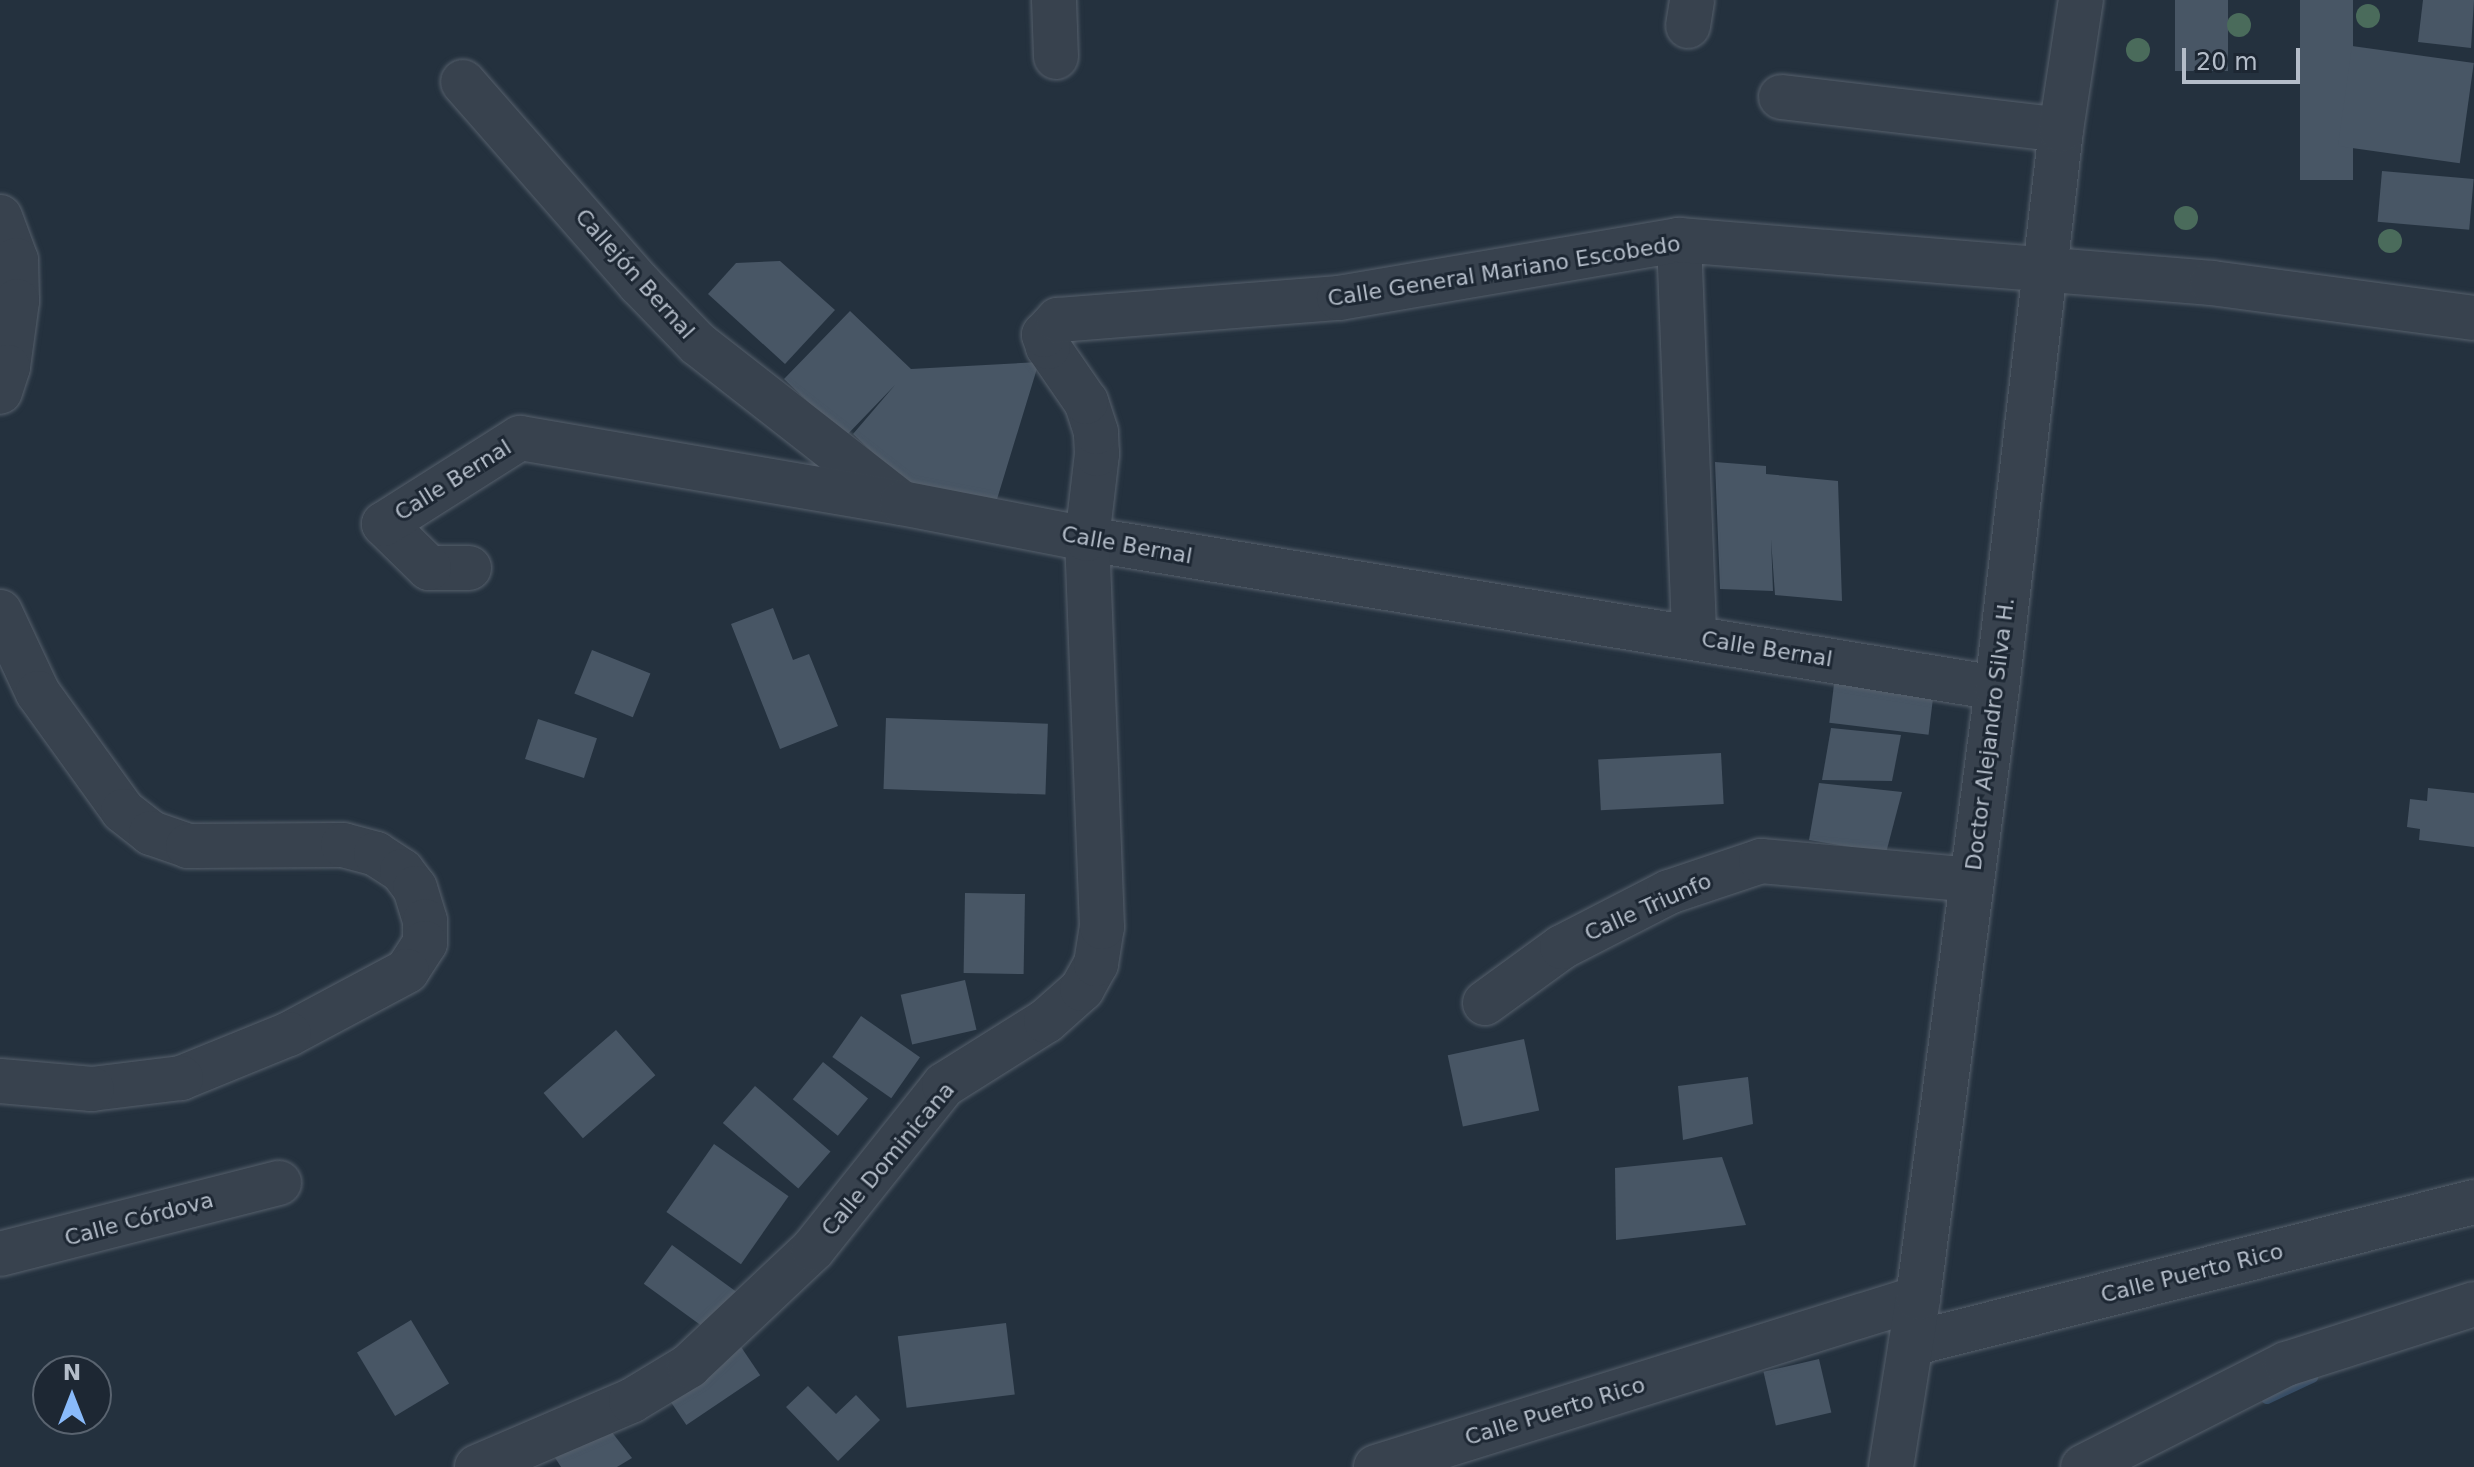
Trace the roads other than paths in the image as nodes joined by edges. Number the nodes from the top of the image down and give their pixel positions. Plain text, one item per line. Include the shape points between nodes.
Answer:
1 (1054, 0) edge
2 (2081, 0) edge
3 (1056, 57) dead end
4 (463, 82) dead end
5 (1781, 97) dead end
6 (2061, 130) junction
7 (0, 217) edge
8 (1679, 240) junction
9 (2044, 271) junction
10 (2474, 318) edge
11 (0, 392) edge
12 (902, 503) junction
13 (1087, 539) junction
14 (469, 568) dead end
15 (0, 612) edge
16 (1694, 637) junction
17 (1997, 688) junction
18 (1972, 880) junction
19 (1485, 1003) dead end
20 (0, 1081) edge
21 (279, 1183) dead end
22 (2474, 1202) edge
23 (0, 1254) edge
24 (1918, 1298) junction
25 (2474, 1304) edge
26 (1911, 1344) junction
27 (489, 1465) edge
28 (1376, 1467) edge
29 (1891, 1467) edge
30 (2083, 1467) edge

1 - 3 street
2 - 6 street, Doctor Alejandro Silva H.
4 - 12 street, Callejón Bernal via 698,344
5 - 6 street
6 - 9 street, Doctor Alejandro Silva H.
7 - 11 street via 16,260 17,301
8 - 9 street, Calle General Mariano Escobedo
8 - 13 street, Calle General Mariano Escobedo via 1339,298 1058,320 1044,335 1048,347 1086,402 1096,432
8 - 16 street
9 - 10 street, Calle General Mariano Escobedo via 2212,283
9 - 17 street, Doctor Alejandro Silva H.
12 - 13 street, Calle Bernal
12 - 14 street, Calle Bernal via 520,438 384,524 429,568
13 - 16 street, Calle Bernal
13 - 27 street, Calle Dominicana via 1102,927 1096,964 1082,989 1046,1021 944,1085 813,1249 689,1366 631,1401
15 - 20 street via 38,693 123,811 151,833 188,846 343,845 376,854 402,871 415,888 425,921 425,943 407,971 289,1034 181,1078 92,1089
16 - 17 street, Calle Bernal
17 - 18 street, Doctor Alejandro Silva H.
18 - 19 street, Calle Triunfo via 1761,861 1669,892 1588,933
18 - 24 street, Doctor Alejandro Silva H.
21 - 23 street, Calle Córdova
22 - 26 street, Calle Puerto Rico
24 - 26 street, Doctor Alejandro Silva H.
24 - 28 street, Calle Puerto Rico
25 - 30 street via 2286,1364
26 - 29 street, Doctor Alejandro Silva H.

